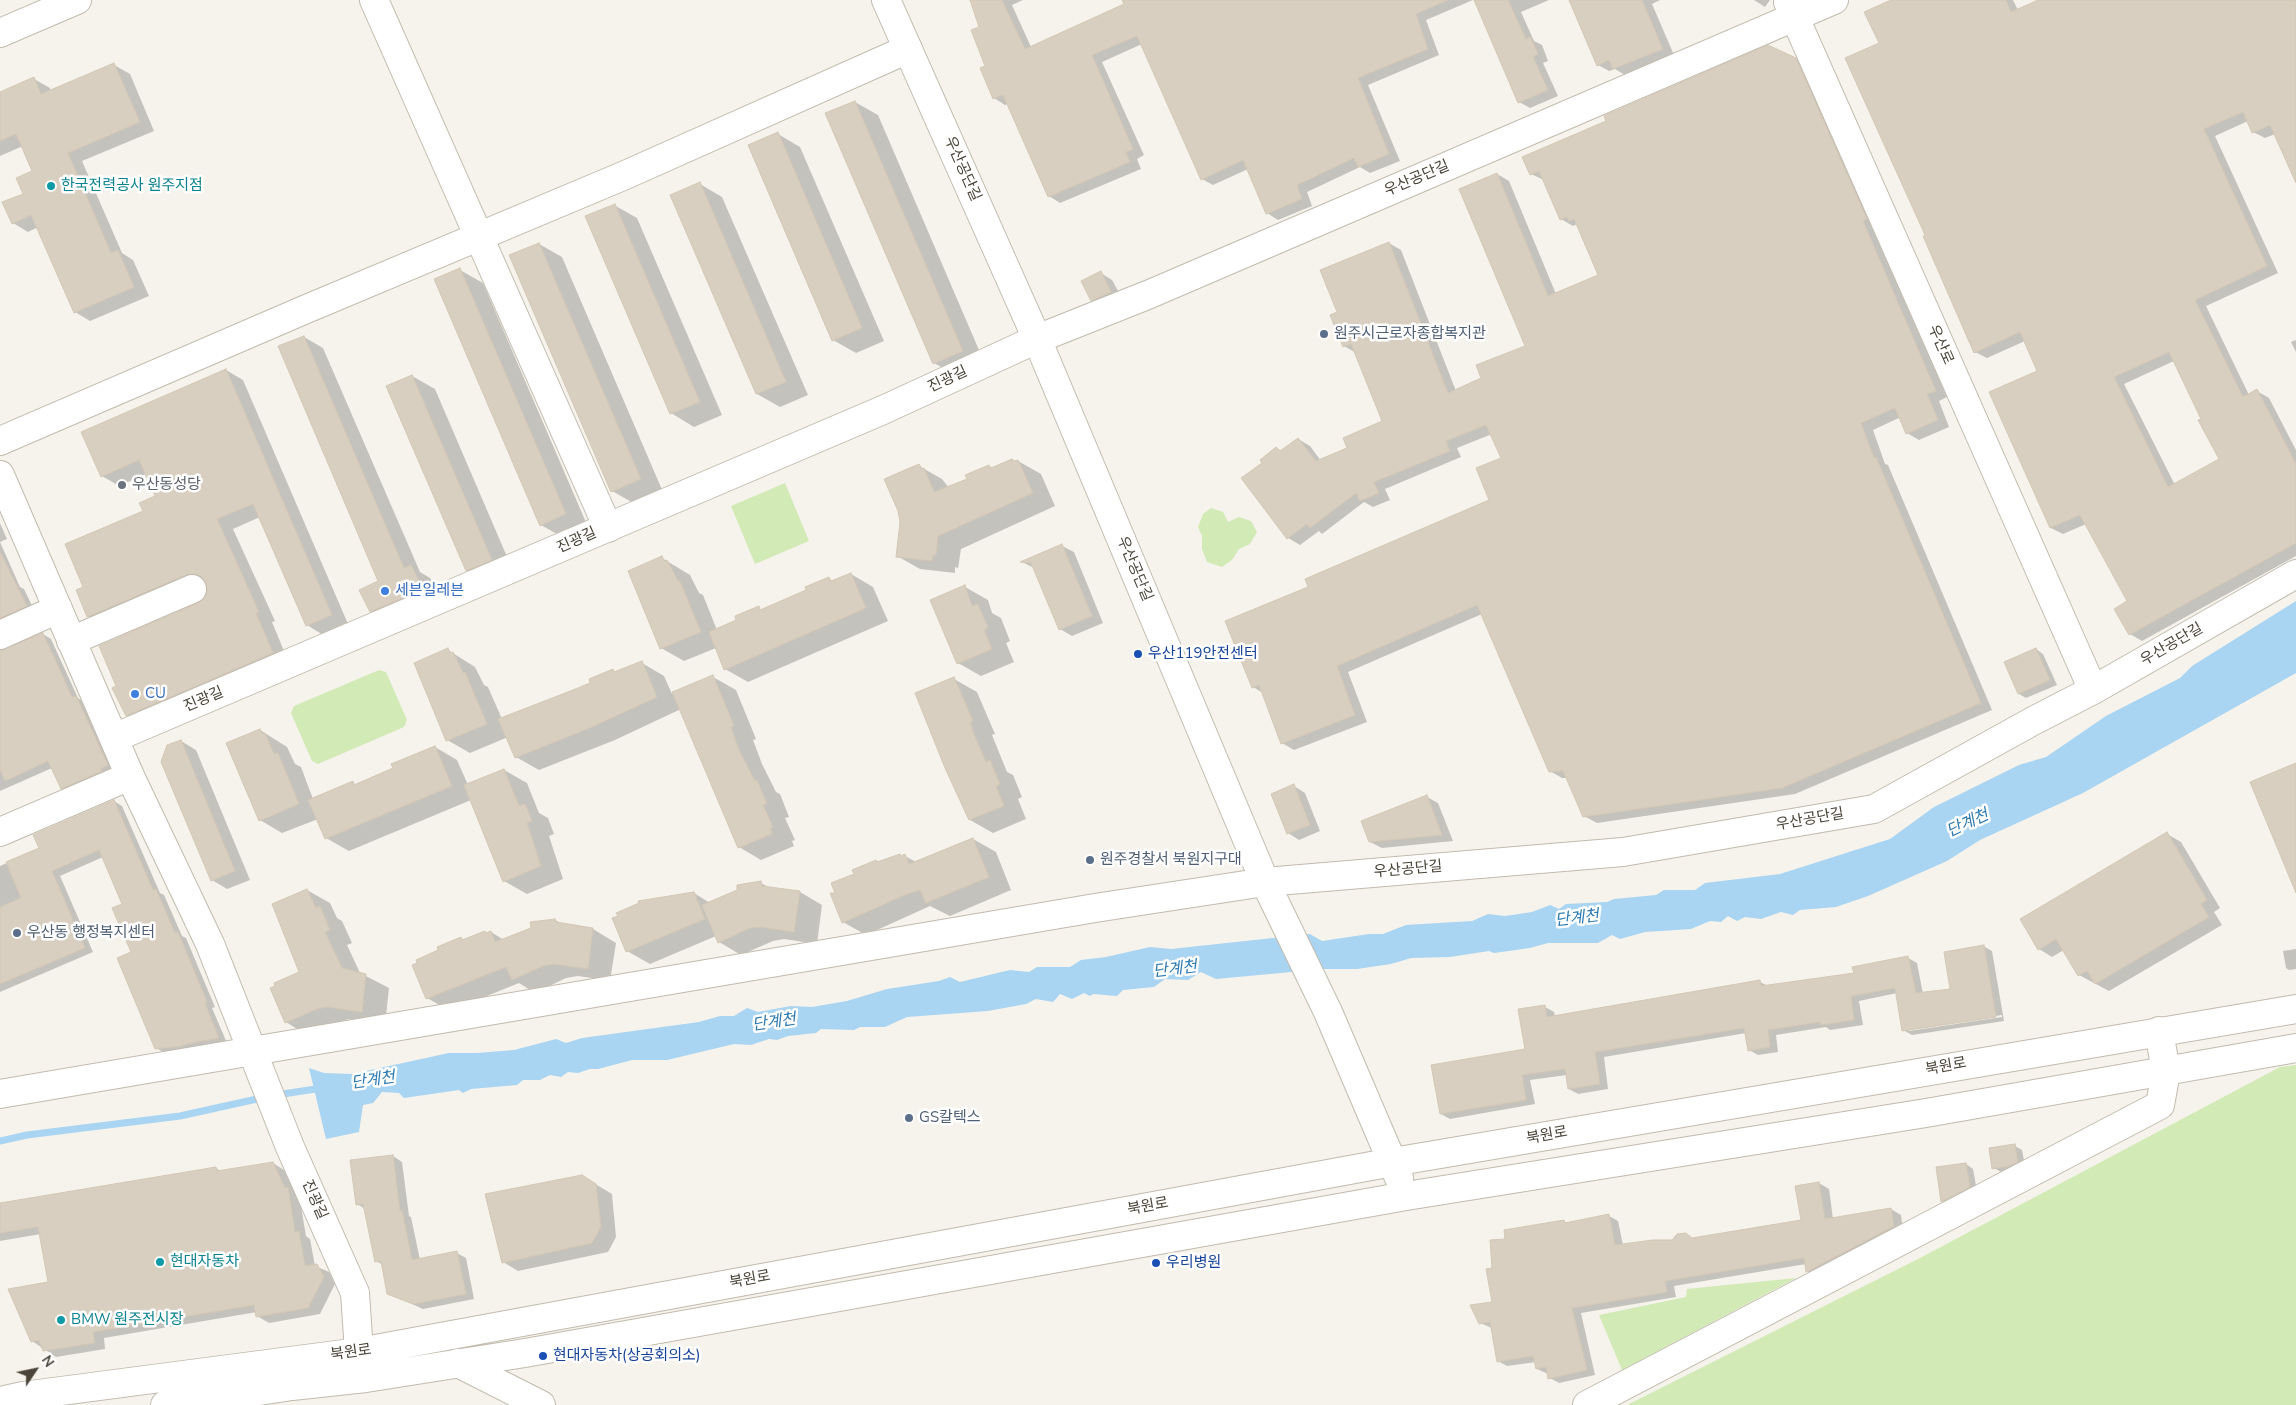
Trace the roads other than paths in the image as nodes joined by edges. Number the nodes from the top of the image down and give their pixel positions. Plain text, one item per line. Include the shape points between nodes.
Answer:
1 (77, 0) edge
2 (374, 0) edge
3 (886, 0) edge
4 (1834, 0) edge
5 (1791, 8) edge
6 (0, 33) edge
7 (908, 48) junction
8 (479, 236) junction
9 (1037, 339) junction
10 (0, 441) edge
11 (0, 475) edge
12 (608, 528) junction
13 (2296, 574) edge
14 (192, 589) dead end
15 (58, 609) junction
16 (0, 635) edge
17 (71, 640) junction
18 (2093, 690) junction
19 (114, 738) junction
20 (130, 776) junction
21 (0, 832) edge
22 (1266, 882) junction
23 (2296, 1009) edge
24 (2159, 1031) junction
25 (2296, 1048) edge
26 (253, 1055) junction
27 (2166, 1072) junction
28 (0, 1094) edge
29 (1392, 1162) junction
30 (1406, 1196) junction
31 (359, 1352) junction
32 (458, 1363) junction
33 (366, 1378) junction
34 (0, 1401) edge
35 (165, 1405) edge
36 (541, 1405) edge
37 (1587, 1405) edge

1 - 6 street
2 - 8 street
3 - 7 street, 우산공단길
4 - 5 street, 우산공단길
5 - 9 street, 우산공단길 via 1159,290
5 - 18 street, 우산로
7 - 8 street via 623,176
7 - 9 street, 우산공단길
8 - 10 street
8 - 12 street
9 - 12 street, 진광길 via 883,410
9 - 22 street, 우산공단길
11 - 15 street, 진광길
12 - 19 street, 진광길
13 - 18 street, 우산공단길
14 - 17 street
15 - 16 street
15 - 17 street, 진광길
17 - 19 street, 진광길
18 - 22 street, 우산공단길 via 1874,809 1623,852
19 - 20 street, 진광길
20 - 21 street
20 - 26 street, 진광길 via 210,944
22 - 26 street via 1095,908
22 - 29 street, 우산공단길 via 1328,1012
23 - 24 street, 북원로
24 - 27 street
24 - 29 street, 북원로
25 - 27 street, 북원로
26 - 28 street
26 - 31 street, 진광길 via 355,1293
27 - 30 street, 북원로
27 - 37 street via 2160,1105
29 - 30 street
29 - 31 street, 북원로
30 - 32 street, 북원로
31 - 33 street, 진광길
31 - 34 street, 북원로
32 - 33 street, 북원로
32 - 36 street
33 - 35 street, 북원로

